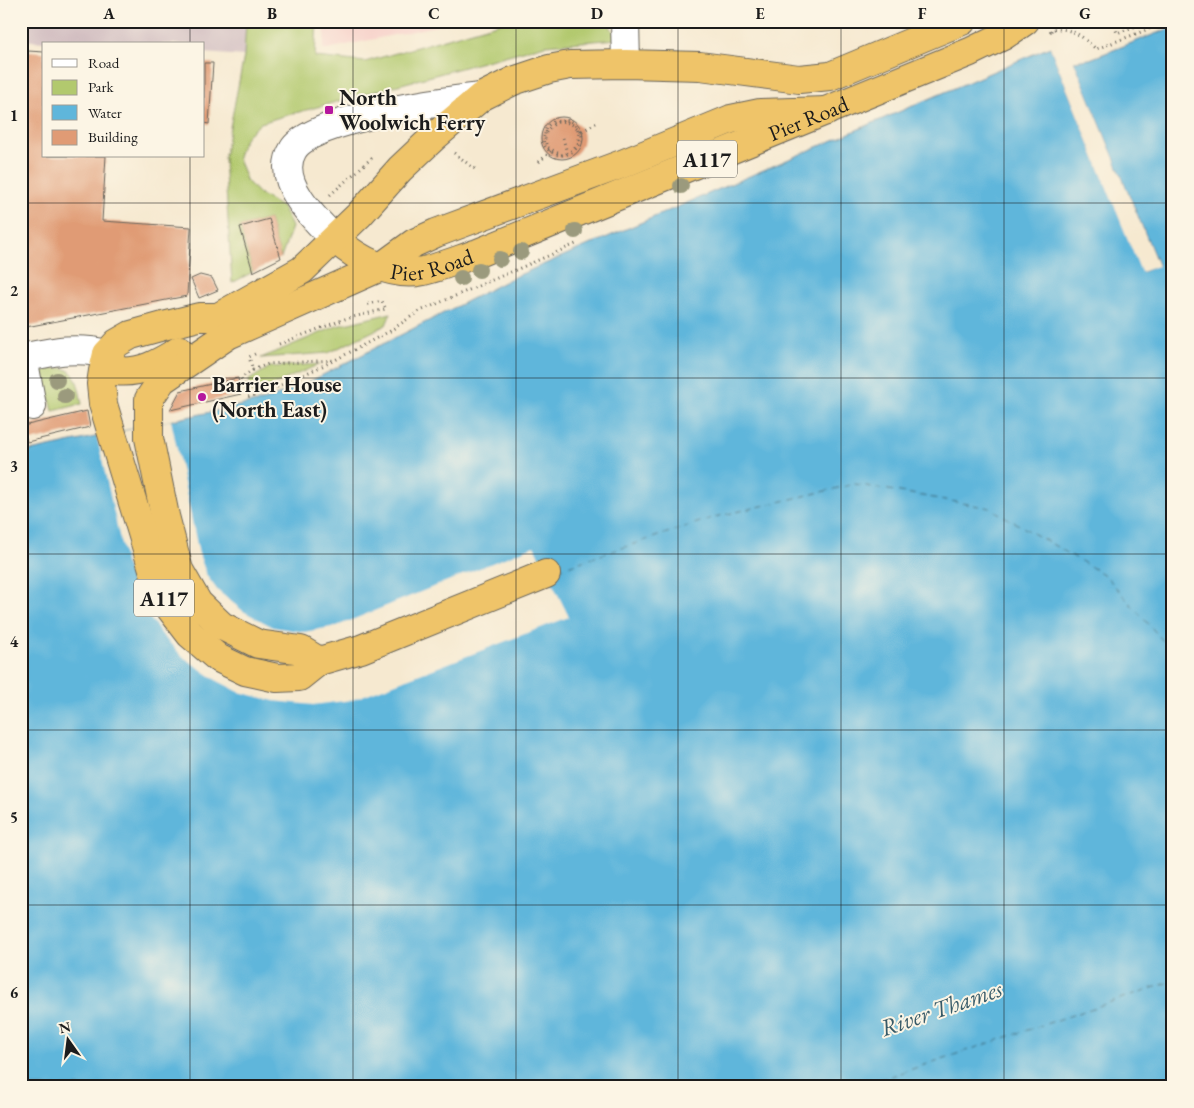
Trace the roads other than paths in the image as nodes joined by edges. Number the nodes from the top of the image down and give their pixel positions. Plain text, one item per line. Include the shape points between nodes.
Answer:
1 (626, 21) edge
2 (962, 21) edge
3 (1025, 21) edge
4 (626, 64) junction
5 (481, 97) junction
6 (336, 240) junction
7 (381, 267) junction
8 (218, 317) junction
9 (107, 354) junction
10 (22, 357) edge
11 (32, 406) dead end
12 (546, 574) dead end
13 (319, 661) junction

1 - 4 street
2 - 4 highway, Pier Road via 830,76 799,80 700,66
3 - 7 highway, Pier Road / A117 via 970,52 469,256 422,272
4 - 5 highway, Pier Road via 549,69 513,81
5 - 6 highway, Pier Road via 400,169
5 - 6 street via 392,110 335,126 310,134 293,150 287,173 299,200
6 - 7 highway
6 - 8 highway, Pier Road via 302,270
7 - 13 highway, Pier Road / A117 via 228,335 162,380 148,406 149,438 179,570 198,603 222,626 258,644 301,650
8 - 9 highway, Pier Road via 199,317 131,335 117,342
8 - 9 highway via 205,333 149,368 131,373 116,371
9 - 10 street via 80,349
9 - 13 highway, A117 via 101,384 106,415 166,604 190,634 218,658 245,672 277,678 300,677
10 - 11 street
12 - 13 highway, A117 via 369,646

